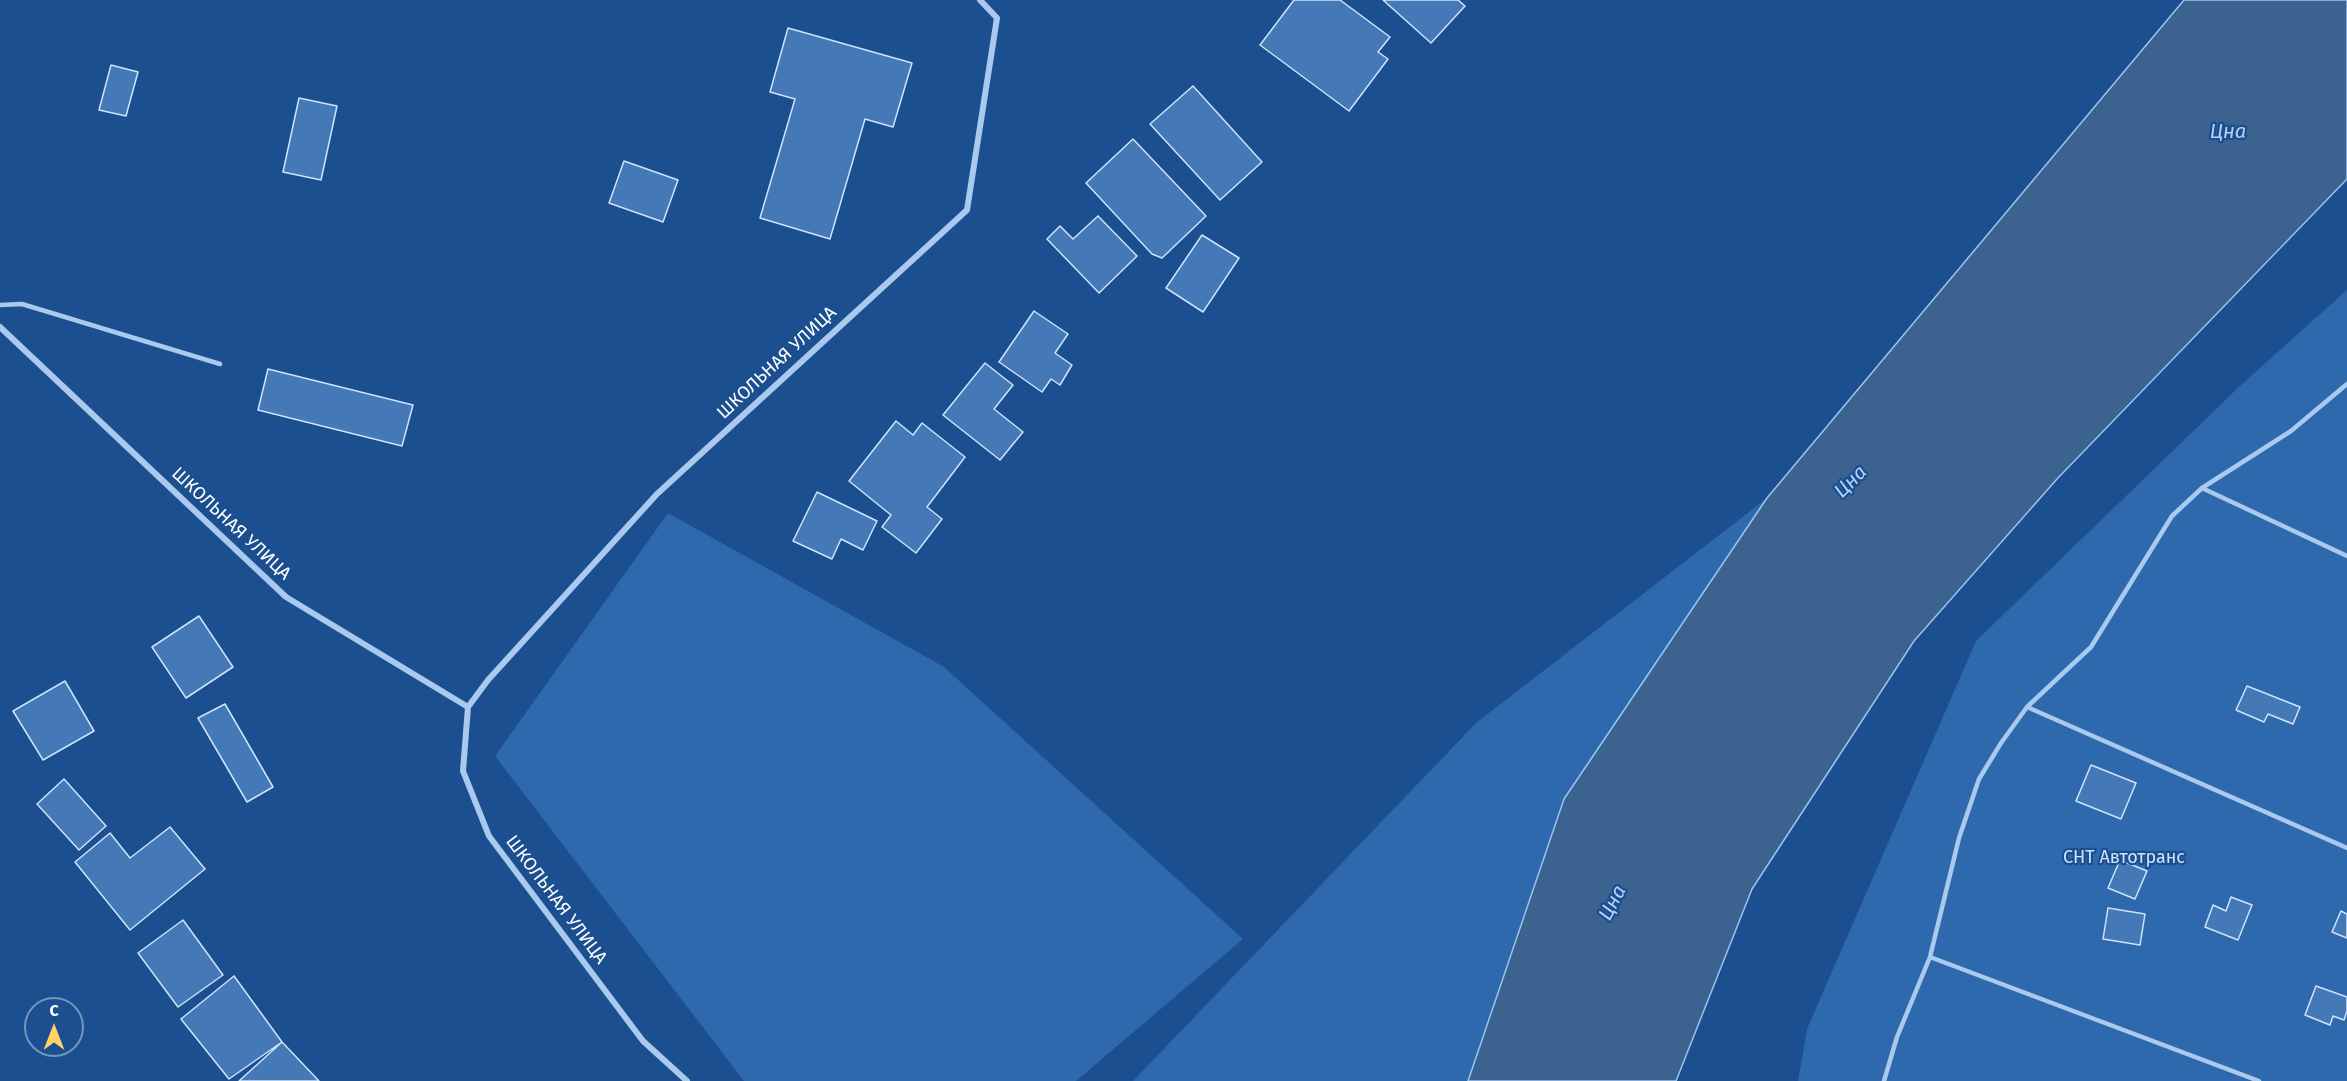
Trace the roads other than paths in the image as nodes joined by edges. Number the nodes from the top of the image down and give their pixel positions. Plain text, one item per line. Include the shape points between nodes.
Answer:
1 (980, 0) edge
2 (0, 305) edge
3 (0, 327) edge
4 (220, 364) dead end
5 (2347, 384) edge
6 (2202, 488) junction
7 (2347, 556) edge
8 (468, 707) junction
9 (2027, 707) junction
10 (2347, 848) edge
11 (1930, 957) junction
12 (687, 1081) edge
13 (1884, 1081) edge
14 (2259, 1081) edge

1 - 8 street, ШКОЛЬНАЯ УЛИЦА via 997,18 967,210 657,494
2 - 4 lane via 22,304
3 - 8 street, ШКОЛЬНАЯ УЛИЦА via 285,597
5 - 6 lane via 2291,431
6 - 7 lane
6 - 9 lane via 2172,516 2091,647
8 - 12 street, ШКОЛЬНАЯ УЛИЦА via 464,771 489,836 643,1041
9 - 10 lane
9 - 11 lane via 1979,779 1959,838
11 - 13 lane via 1897,1037
11 - 14 lane

